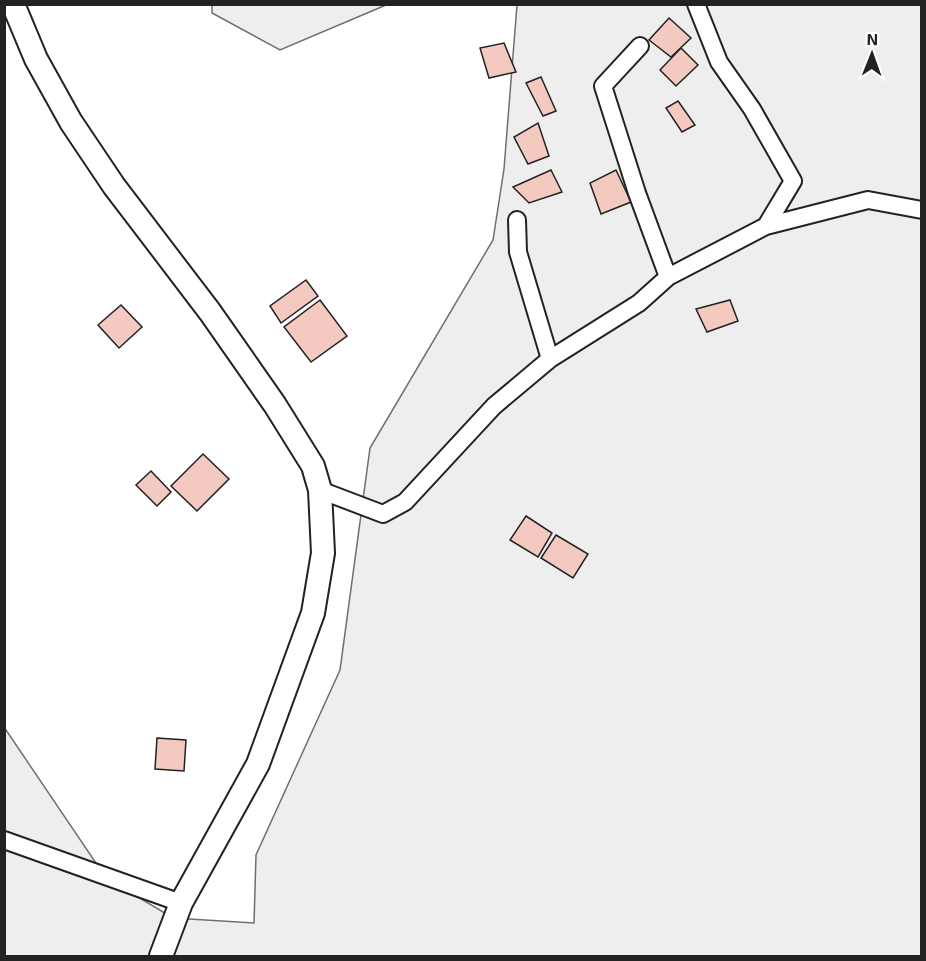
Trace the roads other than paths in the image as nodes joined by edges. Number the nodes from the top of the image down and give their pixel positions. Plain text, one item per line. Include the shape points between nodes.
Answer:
1 (14, 4) edge
2 (696, 4) edge
3 (640, 46) dead end
4 (921, 210) edge
5 (517, 220) dead end
6 (766, 226) junction
7 (668, 277) junction
8 (550, 359) junction
9 (320, 490) junction
10 (4, 840) edge
11 (182, 903) junction
12 (161, 957) edge

1 - 9 street via 36,59 71,122 275,405 314,466
2 - 6 street via 719,62 752,109 793,181
3 - 7 street via 603,86
4 - 6 street via 868,200
5 - 8 street via 518,252
6 - 7 street
7 - 8 street via 639,303
8 - 9 street via 494,406 405,501 383,514
9 - 11 street via 323,553 313,613 258,764
10 - 11 street
11 - 12 street

